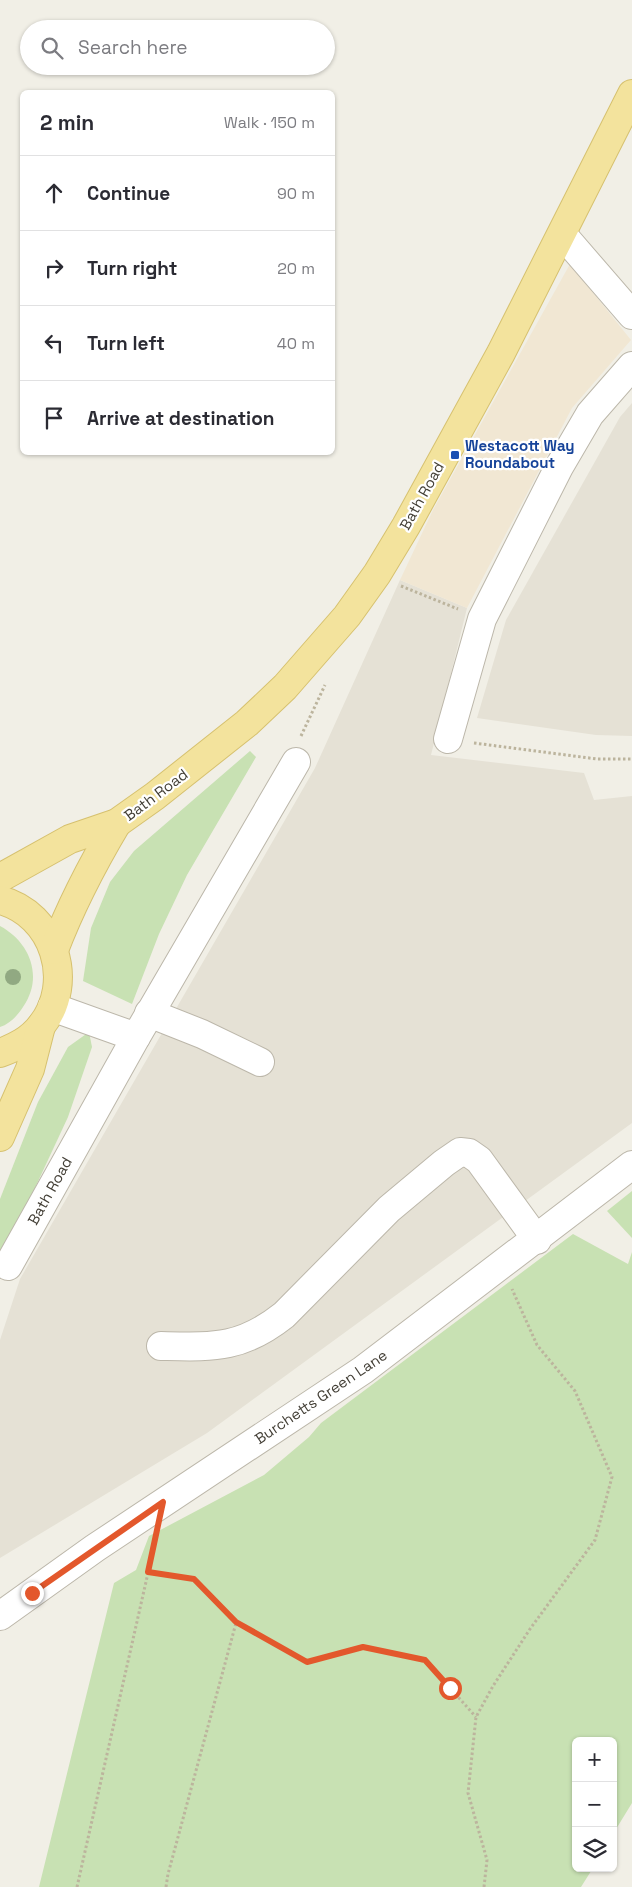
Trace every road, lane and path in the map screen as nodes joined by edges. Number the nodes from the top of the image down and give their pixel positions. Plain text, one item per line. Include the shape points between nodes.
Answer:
1 (632, 94) edge
2 (562, 234) junction
3 (632, 314) edge
4 (628, 378) edge
5 (377, 574) junction
6 (482, 619) junction
7 (448, 739) joint
8 (632, 759) edge
9 (296, 762) dead end
10 (116, 824) junction
11 (0, 878) edge
12 (0, 900) edge
13 (54, 950) junction
14 (149, 1013) junction
15 (46, 1017) junction
16 (136, 1037) junction
17 (0, 1053) edge
18 (260, 1062) dead end
19 (0, 1138) edge
20 (632, 1165) edge
21 (537, 1240) junction
22 (8, 1266) dead end
23 (502, 1266) junction
24 (161, 1346) dead end
25 (163, 1502) junction
26 (148, 1572) junction
27 (0, 1616) edge
28 (236, 1622) junction
29 (476, 1717) junction
30 (77, 1887) edge
31 (166, 1887) edge
32 (484, 1887) edge

1 - 2 main road, Bath Road
2 - 3 street
2 - 5 main road, Bath Road
4 - 6 street via 590,414 559,467
5 - 6 path
5 - 10 main road, Bath Road via 347,616 285,686 210,754
6 - 7 street
7 - 8 path via 597,759
9 - 14 street, Bath Road
10 - 11 main road via 70,839
10 - 13 main road via 70,908
12 - 13 main road via 19,907 30,916
13 - 15 main road via 59,979
14 - 16 street, Bath Road
14 - 18 street
15 - 16 street
15 - 17 main road via 29,1038
15 - 19 main road via 30,1069
16 - 22 street, Bath Road
20 - 21 street, Burchetts Green Lane
21 - 23 street, Burchetts Green Lane
21 - 24 street via 479,1160 470,1153 460,1152 389,1208 268,1328 241,1341 212,1347
23 - 25 street, Burchetts Green Lane via 363,1370
23 - 29 path via 537,1345 575,1391 612,1477 595,1540 530,1629
25 - 26 path
25 - 27 street, Burchetts Green Lane
26 - 28 path via 194,1579
26 - 30 path
28 - 29 path via 307,1662 363,1647 425,1660
28 - 31 path
29 - 32 path via 468,1793 487,1860

